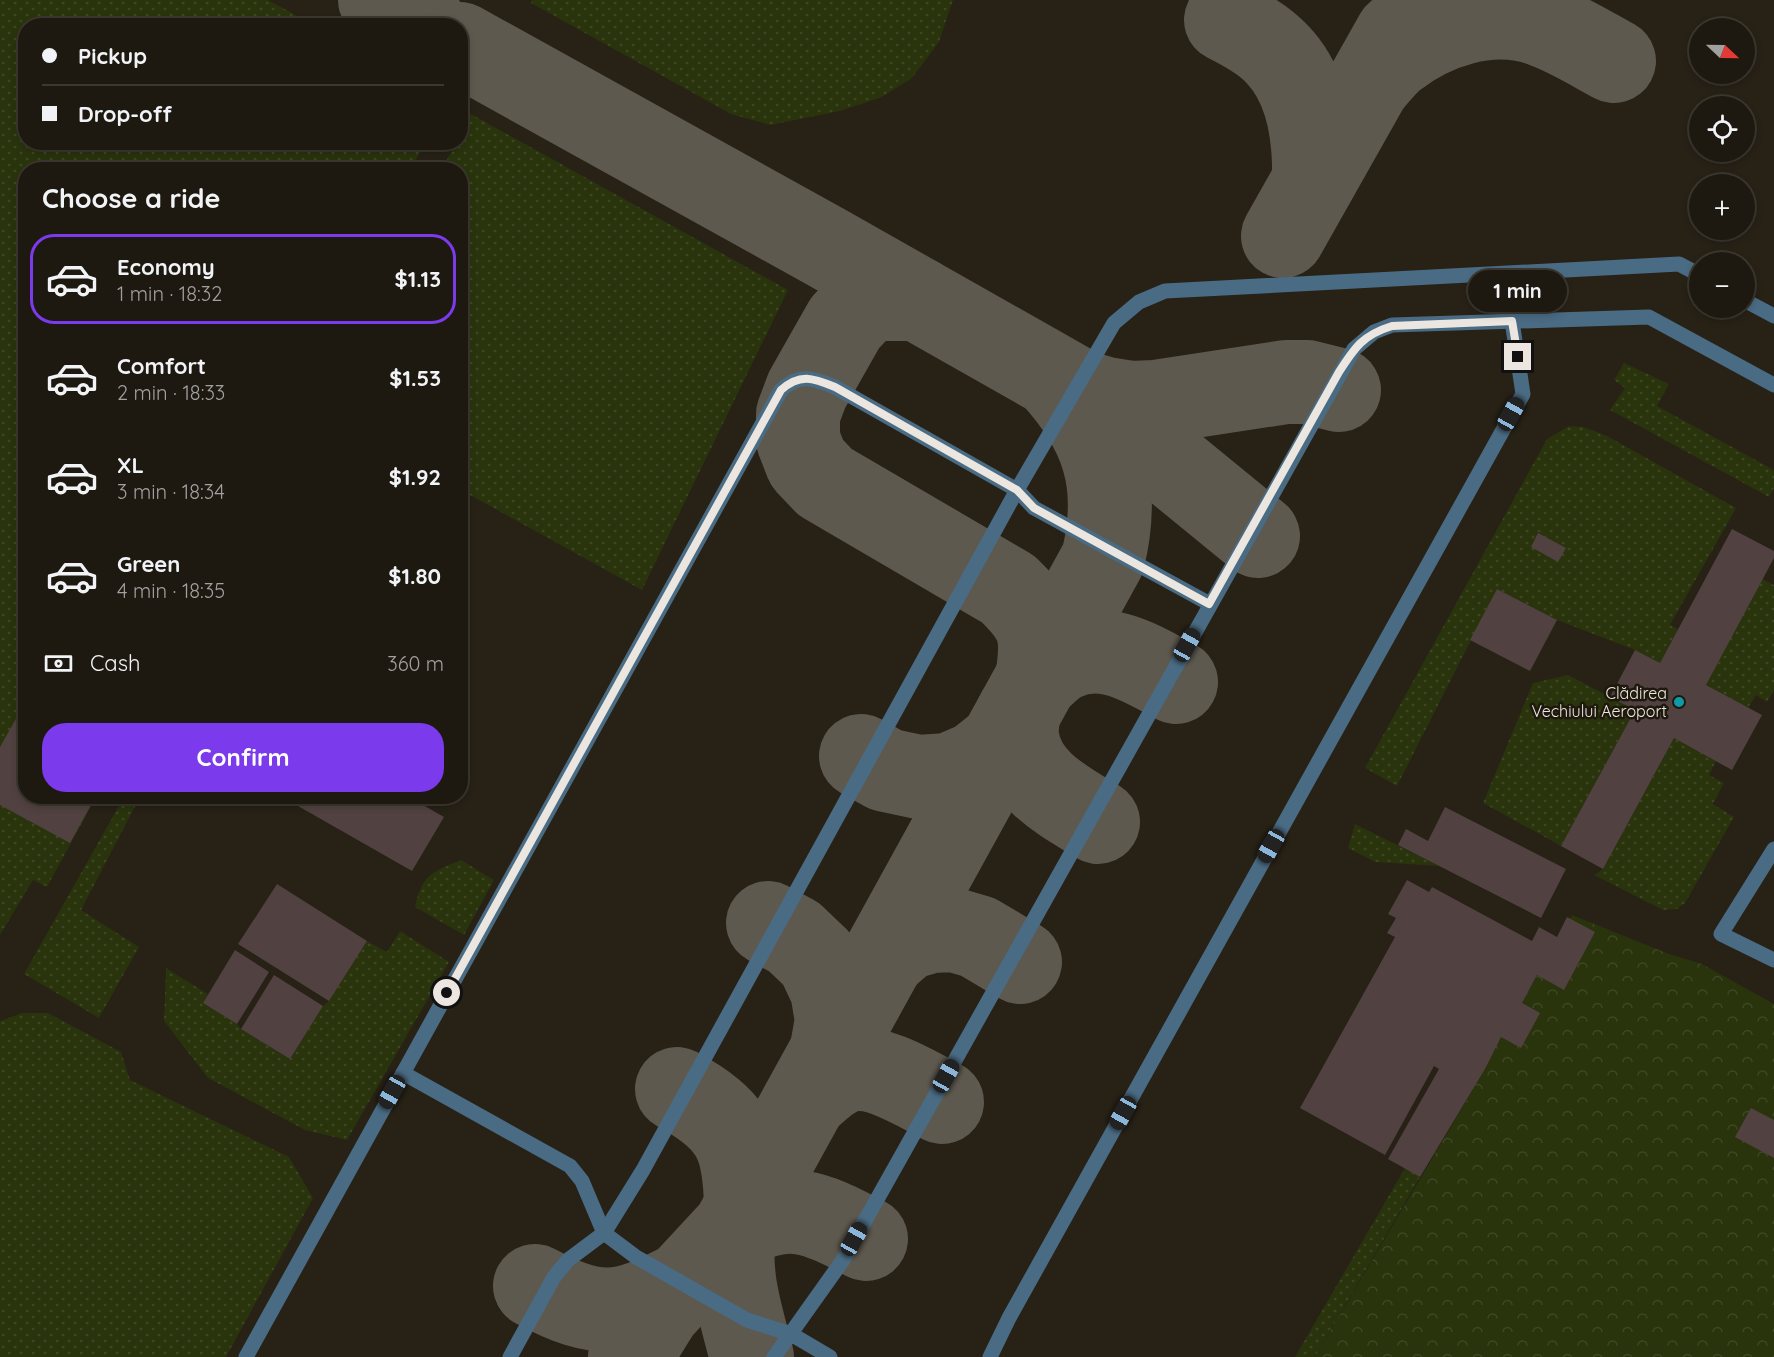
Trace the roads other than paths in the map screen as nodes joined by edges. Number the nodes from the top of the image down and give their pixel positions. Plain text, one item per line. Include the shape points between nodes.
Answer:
1 (1689, 269) edge
2 (1755, 306) edge
3 (1774, 316) edge
4 (1512, 321) junction
5 (1774, 385) edge
6 (1017, 490) junction
7 (1209, 604) junction
8 (1774, 849) edge
9 (1774, 960) edge
10 (403, 1073) junction
11 (603, 1233) junction
12 (791, 1334) junction
13 (246, 1357) edge
14 (510, 1357) edge
15 (774, 1357) edge
16 (830, 1357) edge
17 (990, 1357) edge

1 - 6 lane via 1679,264 1165,291 1139,302 1114,323
2 - 3 lane
4 - 5 lane via 1649,316
4 - 7 lane via 1392,326 1374,332 1354,349
4 - 17 lane via 1523,394 1008,1318
6 - 7 lane via 1034,508
6 - 10 lane via 820,380 791,381 781,390
6 - 11 lane via 643,1170
7 - 12 lane via 843,1260
8 - 9 lane via 1721,934
10 - 11 lane via 570,1166 582,1181
10 - 13 lane
11 - 12 lane via 636,1257 747,1320
11 - 14 lane via 568,1260 554,1277
12 - 15 lane
12 - 16 lane

